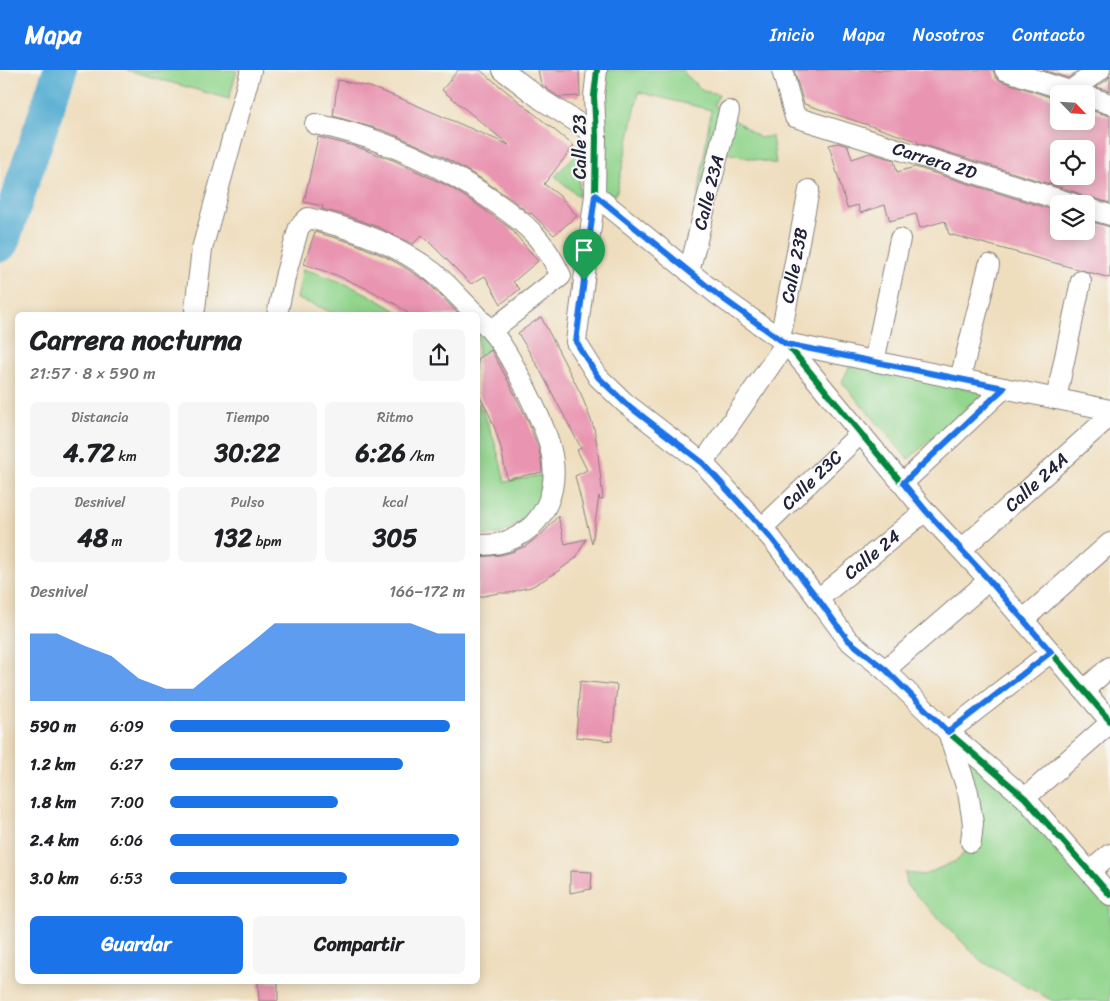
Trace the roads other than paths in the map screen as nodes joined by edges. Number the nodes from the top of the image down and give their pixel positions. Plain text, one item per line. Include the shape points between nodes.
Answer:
1 (251, 70) edge
2 (503, 70) edge
3 (525, 70) edge
4 (597, 70) edge
5 (782, 70) edge
6 (1005, 70) edge
7 (1100, 70) edge
8 (1051, 85) edge
9 (1086, 85) edge
10 (529, 91) junction
11 (1095, 99) edge
12 (1110, 104) edge
13 (729, 111) dead end
14 (315, 124) dead end
15 (596, 137) junction
16 (809, 190) dead end
17 (595, 195) junction
18 (1050, 197) edge
19 (1095, 211) edge
20 (1110, 215) edge
21 (900, 239) dead end
22 (989, 265) dead end
23 (689, 272) junction
24 (561, 276) junction
25 (584, 280) junction
26 (1081, 281) dead end
27 (195, 309) dead end
28 (278, 312) edge
29 (474, 312) edge
30 (480, 318) edge
31 (491, 331) junction
32 (783, 341) junction
33 (874, 362) junction
34 (960, 379) junction
35 (1004, 388) junction
36 (1056, 399) junction
37 (1110, 410) edge
38 (1110, 416) edge
39 (861, 433) junction
40 (703, 463) junction
41 (903, 483) junction
42 (926, 511) junction
43 (762, 528) junction
44 (1110, 543) edge
45 (480, 545) edge
46 (962, 549) junction
47 (989, 580) junction
48 (818, 599) junction
49 (1023, 620) junction
50 (1051, 652) junction
51 (1110, 667) edge
52 (886, 670) junction
53 (1084, 690) junction
54 (1110, 722) edge
55 (948, 732) junction
56 (1025, 798) junction
57 (971, 842) dead end
58 (1110, 854) edge
59 (1090, 872) junction
60 (1110, 895) edge

1 - 27 street via 202,249
2 - 10 street
3 - 10 street
4 - 15 street, Calle 23 via 594,96
5 - 18 street, Carrera 2D via 795,118
6 - 8 street
7 - 9 street
10 - 15 street
11 - 12 street
13 - 23 street, Calle 23A
14 - 24 street via 385,143 437,167 478,191 532,232
15 - 17 street, Calle 23
16 - 32 street, Calle 23B
17 - 23 street
17 - 25 street, Calle 23
19 - 20 street
21 - 33 street
22 - 34 street
23 - 32 street
24 - 25 street
24 - 31 street
25 - 40 street, Calle 23 via 576,342 598,377 625,403
26 - 36 street
28 - 29 street via 299,226 308,218 358,233 412,258 434,273
30 - 31 street
31 - 45 street via 511,360 540,419 550,443 554,477 547,504 533,525 508,541
32 - 33 street
32 - 39 street
32 - 40 street, Calle 23B
33 - 34 street
34 - 35 street
35 - 36 street
35 - 41 street
36 - 37 street
38 - 46 street, Calle 24A
39 - 41 street
39 - 43 street, Calle 23C
40 - 43 street
41 - 42 street
42 - 46 street
42 - 48 street, Calle 24
43 - 48 street
44 - 49 street
46 - 47 street
47 - 49 street
47 - 52 street
48 - 52 street via 848,640
49 - 50 street
50 - 53 street
50 - 55 street
51 - 53 street
52 - 55 street
53 - 54 street
54 - 56 street
55 - 56 street
55 - 57 street via 968,792 973,823
56 - 59 street
58 - 59 street
59 - 60 street

